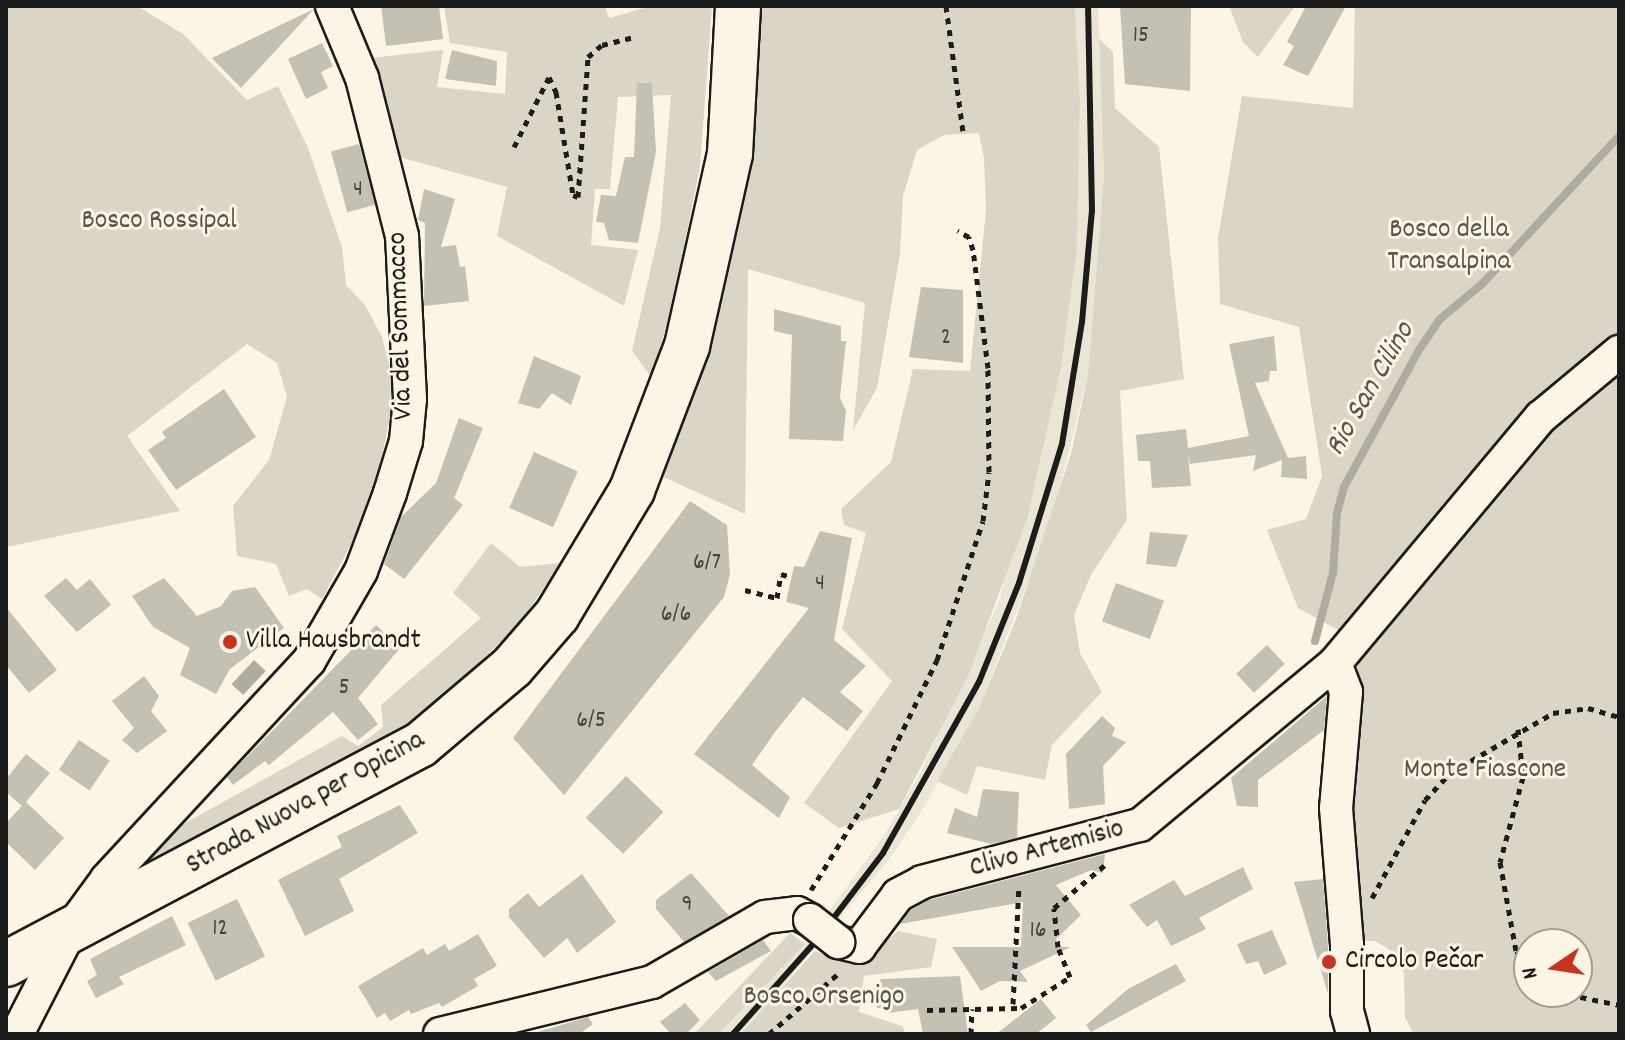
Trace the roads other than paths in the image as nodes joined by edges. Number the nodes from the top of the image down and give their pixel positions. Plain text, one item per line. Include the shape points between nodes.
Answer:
1 (332, 6) edge
2 (738, 6) edge
3 (1619, 352) edge
4 (1335, 663) junction
5 (72, 927) junction
6 (6, 964) edge
7 (17, 1034) edge
8 (440, 1034) edge
9 (1353, 1034) edge

1 - 5 street, Via del Sommacco via 362,78 402,236 410,399 406,441 361,571 309,661 275,703 145,832
2 - 5 main road, Strada Nuova per Opicina via 730,154 687,346 632,490 557,615 512,667 420,745
3 - 4 street, Clivo Artemisio via 1541,417
4 - 8 street, Clivo Artemisio, bridge via 1140,825 909,887 859,947 838,942 803,916 765,917 652,982
4 - 9 street via 1346,692 1336,808 1347,1011
5 - 6 main road, Strada Nuova per Opicina
5 - 7 street, Via del Sommacco

